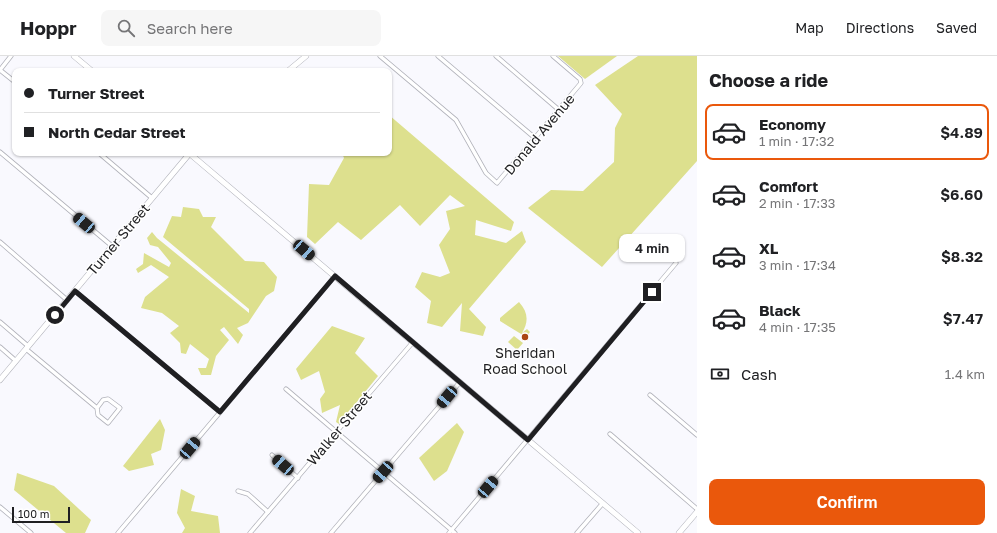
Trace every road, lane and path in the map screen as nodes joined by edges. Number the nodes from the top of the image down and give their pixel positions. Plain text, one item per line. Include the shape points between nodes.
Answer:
1 (11, 56) edge
2 (74, 56) edge
3 (306, 56) edge
4 (380, 56) edge
5 (438, 56) edge
6 (496, 56) edge
7 (553, 56) edge
8 (88, 68) edge
9 (292, 68) edge
10 (0, 70) edge
11 (12, 80) edge
12 (559, 110) junction
13 (535, 138) junction
14 (0, 152) edge
15 (103, 156) edge
16 (187, 156) edge
17 (194, 156) edge
18 (152, 198) junction
19 (0, 242) edge
20 (112, 246) junction
21 (676, 263) dead end
22 (335, 276) junction
23 (75, 291) junction
24 (67, 300) junction
25 (0, 322) edge
26 (413, 342) junction
27 (0, 347) edge
28 (27, 348) junction
29 (16, 361) junction
30 (0, 380) edge
31 (460, 382) junction
32 (286, 389) dead end
33 (650, 395) dead end
34 (97, 408) junction
35 (220, 412) junction
36 (336, 432) junction
37 (610, 434) dead end
38 (697, 435) edge
39 (528, 440) junction
40 (272, 455) dead end
41 (383, 472) junction
42 (298, 478) junction
43 (238, 490) dead end
44 (603, 503) junction
45 (0, 507) edge
46 (697, 509) edge
47 (268, 512) junction
48 (697, 512) edge
49 (452, 532) edge
50 (31, 533) edge
51 (118, 533) edge
52 (250, 533) edge
53 (330, 533) edge
54 (577, 533) edge
55 (638, 533) edge
56 (679, 533) edge

1 - 10 street
2 - 8 street
3 - 9 street
4 - 13 street, Donald Avenue via 456,120 486,173 497,183
5 - 13 street
6 - 12 street
7 - 12 street, Donald Avenue via 580,79 581,83
10 - 11 street
12 - 13 street, Donald Avenue
14 - 20 street
15 - 18 street
16 - 18 street, Turner Street
17 - 22 street
18 - 20 street, Turner Street
19 - 24 street
20 - 23 street, Turner Street
21 - 39 street
22 - 26 street
22 - 35 street
23 - 24 street, Turner Street
23 - 35 street
24 - 28 street, Turner Street
25 - 28 street
26 - 31 street
26 - 36 street, Walker Street
27 - 29 street
28 - 29 street, Turner Street
28 - 34 street
29 - 30 street, Turner Street
31 - 39 street
31 - 41 street
32 - 36 street
33 - 38 street
34 - 34 street via 98,415 108,423 120,408 108,399 103,400
35 - 51 street
36 - 41 street
36 - 42 street, Walker Street
37 - 46 street
39 - 44 street
39 - 49 street
40 - 42 street
41 - 49 street
41 - 53 street
42 - 47 street, Walker Street
43 - 47 street via 248,494
44 - 54 street
44 - 55 street
45 - 50 street
47 - 52 street, Walker Street
48 - 56 street

